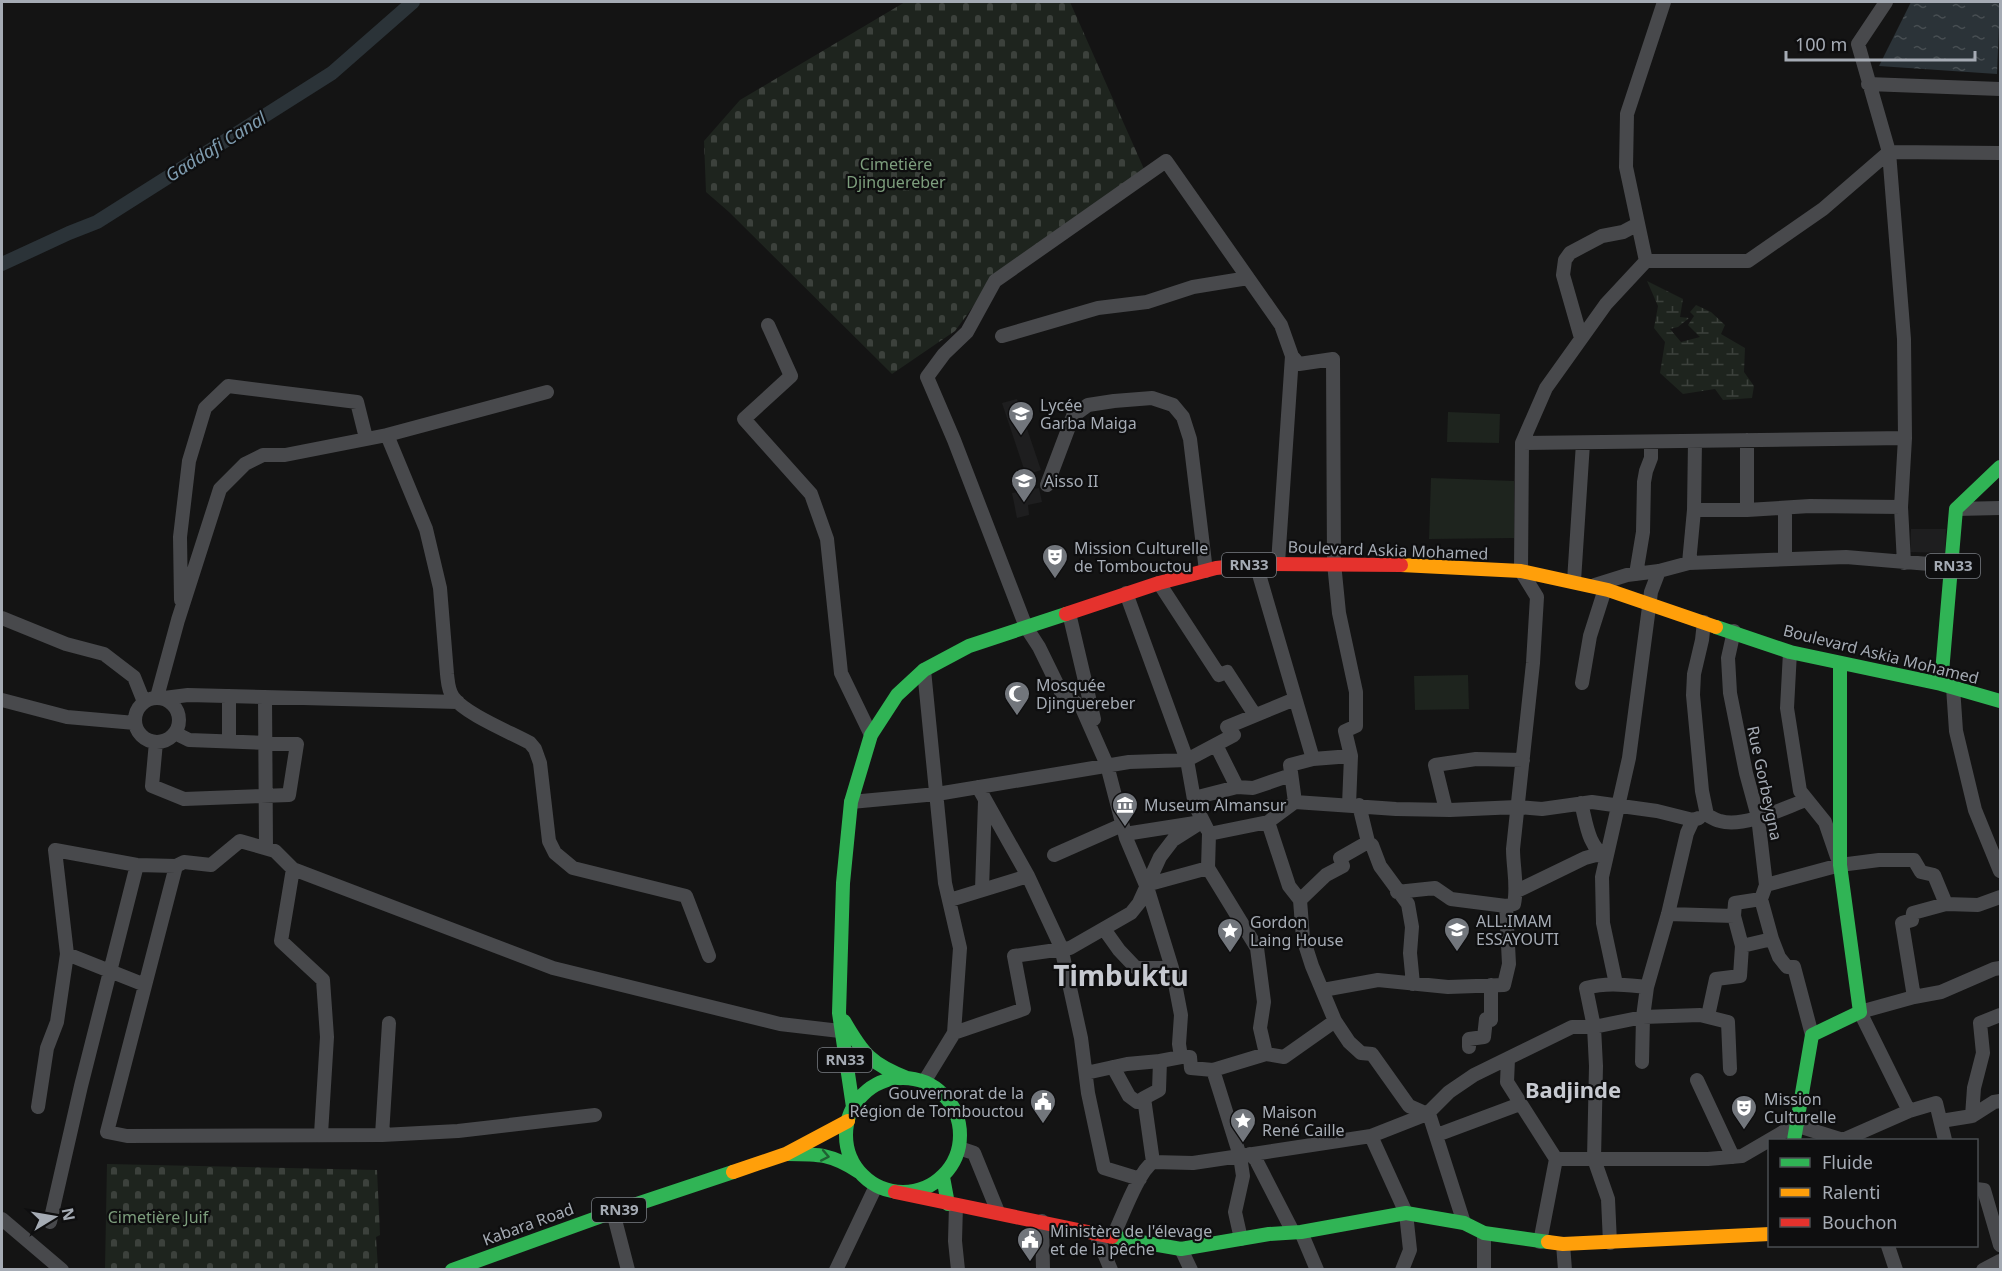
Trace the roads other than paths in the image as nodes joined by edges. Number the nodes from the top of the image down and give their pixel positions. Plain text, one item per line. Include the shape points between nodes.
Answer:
1 (1664, 2) edge
2 (1886, 2) edge
3 (1868, 84) junction
4 (2001, 89) edge
5 (1889, 152) junction
6 (2001, 153) edge
7 (1638, 224) junction
8 (1646, 261) junction
9 (1248, 278) junction
10 (768, 325) dead end
11 (1002, 336) dead end
12 (1581, 338) junction
13 (1292, 356) junction
14 (547, 392) dead end
15 (387, 435) junction
16 (366, 438) junction
17 (1905, 438) junction
18 (1747, 440) junction
19 (1695, 441) junction
20 (1651, 442) junction
21 (1522, 443) junction
22 (1582, 443) junction
23 (2001, 466) edge
24 (1047, 485) dead end
25 (1901, 507) junction
26 (1785, 508) junction
27 (2001, 508) edge
28 (1956, 509) junction
29 (1694, 510) junction
30 (1747, 510) junction
31 (1785, 558) junction
32 (1278, 563) junction
33 (1334, 563) junction
34 (1689, 563) junction
35 (1904, 563) junction
36 (1256, 564) junction
37 (1953, 566) junction
38 (1206, 571) junction
39 (1659, 571) junction
40 (1521, 572) junction
41 (1636, 574) junction
42 (1574, 581) junction
43 (1159, 583) junction
44 (1599, 587) junction
45 (1126, 593) junction
46 (1649, 604) junction
47 (181, 611) junction
48 (1069, 613) junction
49 (2, 618) edge
50 (1704, 621) junction
51 (1026, 627) junction
52 (1734, 631) junction
53 (1790, 652) junction
54 (1840, 663) junction
55 (924, 669) junction
56 (1582, 682) dead end
57 (1947, 686) junction
58 (229, 696) junction
59 (265, 697) junction
60 (155, 699) junction
61 (1295, 699) junction
62 (2, 700) edge
63 (2001, 701) edge
64 (458, 702) junction
65 (1255, 716) junction
66 (135, 723) junction
67 (175, 733) junction
68 (871, 735) junction
69 (229, 741) junction
70 (156, 742) junction
71 (264, 742) junction
72 (1216, 745) junction
73 (1351, 756) junction
74 (1313, 759) junction
75 (1105, 760) junction
76 (1187, 760) junction
77 (1523, 760) junction
78 (1291, 775) junction
79 (978, 787) junction
80 (1237, 787) junction
81 (937, 794) junction
82 (265, 795) junction
83 (1194, 798) junction
84 (985, 800) junction
85 (1806, 800) junction
86 (851, 802) junction
87 (1295, 802) junction
88 (1581, 803) junction
89 (1617, 804) junction
90 (1354, 805) junction
91 (1517, 807) junction
92 (1446, 810) junction
93 (1707, 815) junction
94 (1758, 817) junction
95 (1693, 820) junction
96 (1268, 822) junction
97 (1206, 827) junction
98 (1124, 829) junction
99 (1368, 842) junction
100 (266, 848) junction
101 (1054, 855) dead end
102 (1606, 856) junction
103 (138, 865) junction
104 (1840, 865) junction
105 (176, 866) junction
106 (1208, 868) junction
107 (293, 869) junction
108 (2001, 871) edge
109 (1028, 876) junction
110 (1146, 885) junction
111 (1766, 885) junction
112 (982, 889) junction
113 (1516, 891) junction
114 (1397, 892) junction
115 (2001, 897) edge
116 (1761, 899) junction
117 (950, 900) junction
118 (1300, 900) junction
119 (1946, 904) junction
120 (1506, 906) junction
121 (1668, 914) junction
122 (1734, 915) junction
123 (1104, 929) junction
124 (1772, 939) junction
125 (1742, 946) junction
126 (1062, 950) junction
127 (67, 954) junction
128 (709, 956) dead end
129 (1172, 968) junction
130 (2001, 968) edge
131 (110, 972) junction
132 (1413, 984) junction
133 (1616, 984) junction
134 (145, 985) junction
135 (1491, 985) junction
136 (1647, 987) junction
137 (1323, 990) junction
138 (1914, 996) junction
139 (1860, 1012) junction
140 (839, 1013) junction
141 (2001, 1015) edge
142 (1708, 1016) junction
143 (1643, 1017) junction
144 (1335, 1021) junction
145 (389, 1023) dead end
146 (1594, 1027) junction
147 (840, 1031) junction
148 (954, 1033) junction
149 (1812, 1035) junction
150 (1470, 1047) dead end
151 (1266, 1054) junction
152 (1181, 1057) junction
153 (1508, 1059) junction
154 (1160, 1061) junction
155 (1641, 1062) dead end
156 (1113, 1067) junction
157 (1730, 1068) dead end
158 (1213, 1070) junction
159 (1086, 1073) junction
160 (908, 1078) junction
161 (1697, 1080) dead end
162 (924, 1082) junction
163 (1144, 1098) junction
164 (2001, 1101) edge
165 (1520, 1104) junction
166 (38, 1107) dead end
167 (853, 1107) junction
168 (1909, 1111) junction
169 (1427, 1114) junction
170 (595, 1115) dead end
171 (1972, 1116) junction
172 (848, 1121) junction
173 (1941, 1121) junction
174 (1795, 1125) junction
175 (321, 1134) junction
176 (382, 1135) junction
177 (1437, 1135) junction
178 (1371, 1136) junction
179 (1771, 1139) edge
180 (1794, 1139) edge
181 (1840, 1139) edge
182 (1845, 1139) edge
183 (1945, 1139) edge
184 (1768, 1141) edge
185 (959, 1148) junction
186 (786, 1154) junction
187 (1245, 1155) junction
188 (1733, 1157) junction
189 (1594, 1158) junction
190 (1556, 1159) junction
191 (1153, 1162) junction
192 (859, 1172) junction
193 (943, 1177) junction
194 (1140, 1179) junction
195 (876, 1186) junction
196 (1978, 1190) edge
197 (895, 1192) junction
198 (952, 1204) junction
199 (613, 1212) junction
200 (998, 1212) junction
201 (1406, 1213) junction
202 (2, 1219) edge
203 (1042, 1221) junction
204 (50, 1222) dead end
205 (1464, 1223) junction
206 (1297, 1232) junction
207 (1484, 1233) junction
208 (1096, 1234) junction
209 (1768, 1234) edge
210 (1113, 1236) junction
211 (1241, 1239) junction
212 (1540, 1242) junction
213 (1610, 1243) junction
214 (1563, 1244) junction
215 (2001, 1245) edge
216 (1889, 1247) edge
217 (1181, 1249) junction
218 (2001, 1261) edge
219 (479, 1265) edge
220 (62, 1269) edge
221 (452, 1269) edge
222 (628, 1269) edge
223 (836, 1269) edge
224 (958, 1269) edge
225 (1043, 1269) edge
226 (1111, 1269) edge
227 (1191, 1269) edge
228 (1317, 1269) edge
229 (1402, 1269) edge
230 (1484, 1269) edge
231 (1565, 1269) edge
232 (1896, 1269) edge
233 (1983, 1269) edge

1 - 7 street via 1627,114 1626,167
2 - 3 street via 1858,44
3 - 4 street
3 - 5 street
5 - 6 street
5 - 8 street via 1823,209 1748,261
5 - 17 street via 1904,339
7 - 8 street
7 - 12 street via 1602,236 1570,253 1565,260 1563,275
8 - 12 street
9 - 11 street via 1193,287 1147,302 1098,308
9 - 13 street via 1281,326
9 - 51 street via 1166,161 995,281 967,332 927,377
10 - 68 street via 791,376 744,419 811,494 826,539 841,673
12 - 21 street via 1546,388
13 - 32 street
13 - 33 street via 1299,364 1333,359
14 - 15 street
15 - 16 street
15 - 64 street via 426,529 440,588 449,688
16 - 47 street via 285,455 263,455 245,464 220,489
16 - 47 street via 357,402 228,386 205,408 189,461 180,537
17 - 18 street
17 - 25 street
18 - 19 street
18 - 30 street
19 - 20 street
19 - 29 street
20 - 22 street
20 - 41 street
21 - 22 street
21 - 40 street
22 - 42 street
23 - 28 main road
24 - 38 street via 1073,416 1088,405 1152,399 1173,405 1183,417 1190,439
25 - 26 street
25 - 35 street
26 - 30 street
26 - 31 street
27 - 28 street
28 - 37 main road, RN33
29 - 30 street
29 - 34 street
31 - 34 street
31 - 35 street via 1846,557
32 - 33 main road, Boulevard Askia Mohamed / RN33
32 - 36 main road, Boulevard Askia Mohamed / RN33
33 - 40 main road, Boulevard Askia Mohamed / RN33
33 - 73 street via 1339,613 1356,692 1356,726 1346,731
34 - 39 street
35 - 37 street
36 - 38 main road, Boulevard Askia Mohamed / RN33
36 - 61 street
37 - 57 main road, RN33
38 - 43 main road, Boulevard Askia Mohamed / RN33
39 - 41 street
39 - 46 street
40 - 42 main road, Boulevard Askia Mohamed / RN33
40 - 77 street via 1537,597
41 - 44 street
42 - 44 main road, Boulevard Askia Mohamed / RN33
43 - 45 main road, Boulevard Askia Mohamed / RN33
43 - 65 street via 1219,675 1227,672
44 - 46 main road, Boulevard Askia Mohamed / RN33
44 - 56 street
45 - 48 main road, Boulevard Askia Mohamed / RN33
45 - 76 street
46 - 50 main road, Boulevard Askia Mohamed / RN33
46 - 89 street via 1629,758
47 - 60 street
48 - 51 main road, Boulevard Askia Mohamed / RN33
48 - 75 street
49 - 60 street via 66,644 104,654
50 - 52 main road, Boulevard Askia Mohamed / RN33
50 - 93 street via 1693,695
51 - 55 main road, Boulevard Askia Mohamed / RN33 via 969,646
51 - 75 street via 1062,694 1081,706
52 - 53 main road, Boulevard Askia Mohamed / RN33
52 - 94 street, Rue Gorbeygna via 1728,658 1730,693
53 - 54 main road, Boulevard Askia Mohamed / RN33
53 - 85 street via 1787,708 1800,791
54 - 57 main road, Boulevard Askia Mohamed / RN33
54 - 104 main road
55 - 68 main road, Boulevard Askia Mohamed / RN33 via 897,695
55 - 81 street
57 - 63 main road, Boulevard Askia Mohamed
57 - 108 street via 1975,810
58 - 59 street
58 - 60 street
58 - 69 street
59 - 64 street
59 - 71 street
60 - 66 street via 139,708
60 - 67 street via 176,707 180,720
61 - 65 street
61 - 74 street
62 - 66 street via 68,717
64 - 128 street via 530,742 535,749 549,841 555,854 573,868 686,896
65 - 72 street via 1227,727 1234,735
66 - 70 street via 142,736
67 - 69 street via 189,740
67 - 70 street
68 - 86 main road, Boulevard Askia Mohamed / RN33
69 - 71 street
70 - 82 street via 152,786 162,792 184,799
71 - 82 street
71 - 82 street via 297,744 289,795
72 - 76 street
72 - 80 street
73 - 74 street
73 - 90 street
74 - 78 street via 1290,765
75 - 76 street
75 - 79 street
75 - 98 street
76 - 83 street
77 - 91 street
77 - 92 street via 1476,759 1435,765
78 - 80 street via 1253,788
78 - 87 street
79 - 81 street
79 - 84 street
80 - 83 street
81 - 86 street
81 - 117 street
82 - 100 street
83 - 97 street
84 - 109 street
84 - 112 street
85 - 94 street
85 - 104 street via 1825,822
86 - 140 main road, Boulevard Askia Mohamed / RN33 via 843,883
87 - 90 street
87 - 96 street
88 - 89 street
88 - 91 street via 1542,809
88 - 102 street via 1592,842
89 - 95 street
89 - 102 street
90 - 92 street
90 - 99 street
91 - 92 street
91 - 113 street via 1513,849
93 - 94 street via 1730,823
93 - 95 street
94 - 111 street, Rue Gorbeygna
95 - 121 street
96 - 97 street
96 - 118 street via 1289,886
97 - 98 street
97 - 106 street
97 - 110 street via 1173,840
98 - 101 street
98 - 110 street
99 - 114 street
99 - 118 street via 1340,858 1342,866 1326,875
100 - 105 street via 240,841 211,865 184,862
100 - 107 street via 275,851
102 - 113 street via 1585,858
102 - 133 street via 1602,877 1603,923
103 - 105 street
103 - 127 street via 55,850
103 - 131 street
104 - 111 street
104 - 119 street via 1914,860 1921,872 1934,875
104 - 139 main road
105 - 134 street
106 - 110 street
106 - 151 street via 1257,948 1264,1002 1260,1028
107 - 147 street via 554,968 780,1024
107 - 175 street via 281,941 323,980 327,1037
109 - 112 street
109 - 126 street
110 - 123 street via 1131,913
110 - 129 street
111 - 116 street, Rue Gorbeygna
112 - 117 street
113 - 120 street via 1514,904
114 - 120 street via 1436,888 1451,899
114 - 132 street via 1408,904 1412,927
115 - 119 street via 1978,905
116 - 122 street via 1735,903
116 - 124 street
117 - 148 street via 960,948
118 - 137 street via 1303,938
119 - 138 street via 1913,913 1912,920 1902,923
120 - 135 street via 1509,964 1504,985
121 - 122 street
121 - 136 street
122 - 125 street
123 - 126 street
123 - 129 street via 1136,968
124 - 125 street
124 - 149 street via 1786,967 1794,967
125 - 142 street via 1740,976 1716,979
126 - 148 street via 1014,956 1024,1009
126 - 159 street
127 - 131 street
127 - 166 street
129 - 152 street via 1181,1014
130 - 138 street via 1941,992
131 - 134 street
131 - 204 street
132 - 135 street
132 - 137 street via 1378,980
133 - 136 street
133 - 146 street via 1586,988
134 - 175 street via 108,1132 127,1136
135 - 150 street via 1491,1020 1486,1019 1484,1037 1469,1040
136 - 143 street
137 - 144 street
138 - 139 street
139 - 149 main road
139 - 168 street
140 - 147 main road, RN33
140 - 160 main road via 861,1051 880,1067
141 - 171 street via 1980,1023 1983,1053
142 - 143 street
142 - 157 street via 1728,1022
143 - 146 street
143 - 155 street
144 - 151 street via 1284,1057
144 - 169 street via 1361,1053 1372,1054 1409,1106
145 - 176 street
146 - 153 street via 1572,1027
146 - 189 street
147 - 167 main road, RN33
148 - 162 street
149 - 174 main road
151 - 158 street
152 - 154 street
152 - 158 street via 1190,1057 1191,1068
153 - 165 street via 1507,1082
153 - 169 street via 1474,1075
154 - 156 street
154 - 163 street via 1159,1090
156 - 159 street
156 - 163 street via 1129,1096 1137,1102
158 - 187 street
159 - 194 street via 1104,1168
160 - 162 main road
160 - 167 main road via 876,1085
161 - 188 street
162 - 185 main road via 950,1101 957,1116
163 - 191 street
164 - 171 street
165 - 177 street
165 - 190 street
167 - 172 main road
168 - 173 street via 1936,1103
168 - 182 street
169 - 177 street
169 - 178 street
170 - 176 street via 458,1131
171 - 173 street
172 - 186 main road
172 - 192 main road via 846,1139
173 - 183 street
174 - 179 street
174 - 180 main road
174 - 181 street
175 - 176 street
177 - 205 street
178 - 187 street
178 - 201 street
184 - 188 street
185 - 193 main road
185 - 200 street via 974,1152
186 -> 192 main road via 838,1159
186 - 199 main road, Kabara Road / RN39
187 - 191 street via 1193,1163
187 - 206 street via 1256,1160
187 - 211 street via 1235,1212
188 - 189 street
189 - 190 street
189 - 213 street via 1608,1199
190 - 212 street
191 - 194 street
192 - 195 main road
193 - 197 main road via 929,1187
193 - 198 main road
194 - 210 street
195 - 197 main road
195 - 223 street
196 - 215 street via 1984,1190
197 - 198 main road
198 - 200 main road
198 - 224 street
199 - 219 main road, Kabara Road / RN39
199 - 222 street
200 - 203 main road
201 - 205 main road
201 - 206 main road
201 - 229 street via 1410,1250
202 - 220 street
203 - 208 main road
203 - 225 street
205 - 207 main road
206 - 211 main road
206 - 228 street
207 - 212 main road
207 - 230 street
208 - 210 main road
208 - 226 street
209 - 213 main road
210 - 217 main road
211 - 217 main road
212 - 214 main road
213 - 214 main road
214 - 231 street
216 - 232 street
217 - 227 street
218 - 233 street
219 - 221 main road, Kabara Road / RN39

